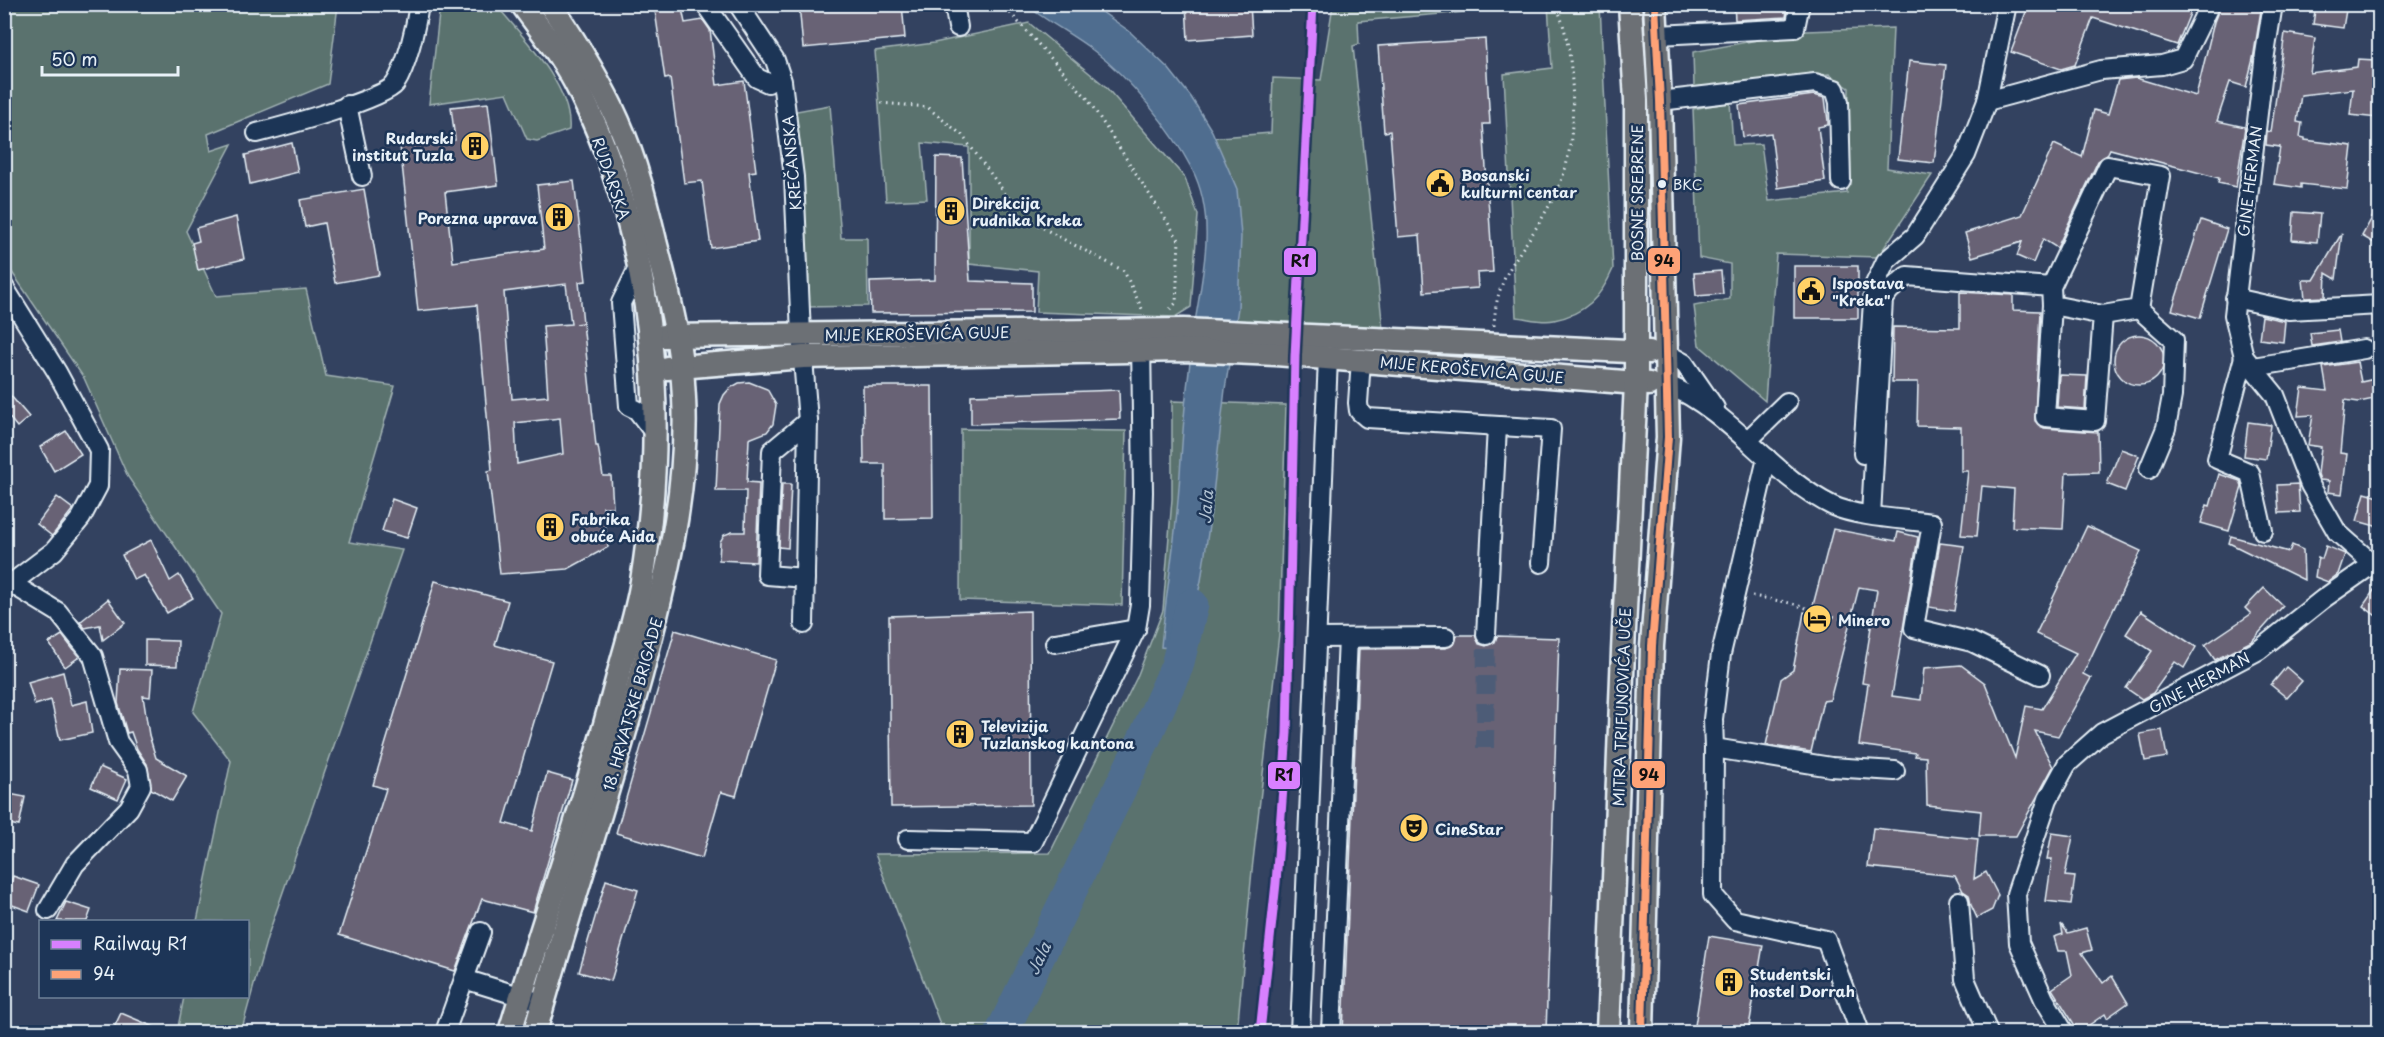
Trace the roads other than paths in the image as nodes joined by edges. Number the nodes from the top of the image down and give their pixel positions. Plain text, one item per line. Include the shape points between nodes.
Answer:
1 (419, 4) edge
2 (522, 4) edge
3 (550, 4) edge
4 (705, 4) edge
5 (738, 4) edge
6 (954, 4) edge
7 (1630, 4) edge
8 (1655, 4) edge
9 (1800, 4) edge
10 (2007, 4) edge
11 (2210, 4) edge
12 (2273, 4) edge
13 (958, 27) dead end
14 (1658, 36) junction
15 (768, 83) dead end
16 (1660, 101) junction
17 (1987, 101) junction
18 (347, 105) junction
19 (257, 133) dead end
20 (362, 176) dead end
21 (1841, 181) dead end
22 (640, 264) junction
23 (4, 287) edge
24 (2051, 287) junction
25 (2235, 297) junction
26 (2052, 305) junction
27 (2379, 305) edge
28 (2139, 309) junction
29 (2103, 315) junction
30 (1142, 331) junction
31 (678, 335) junction
32 (651, 337) junction
33 (1277, 344) junction
34 (802, 346) junction
35 (2364, 349) dead end
36 (1635, 351) junction
37 (1666, 353) junction
38 (1328, 358) junction
39 (1361, 360) junction
40 (2248, 362) junction
41 (682, 366) junction
42 (654, 369) junction
43 (1636, 383) junction
44 (1668, 385) junction
45 (1787, 402) dead end
46 (808, 421) junction
47 (1725, 422) junction
48 (1497, 426) junction
49 (656, 435) junction
50 (1748, 440) junction
51 (1767, 458) junction
52 (2149, 470) dead end
53 (1865, 513) junction
54 (2264, 531) dead end
55 (1541, 563) dead end
56 (2376, 563) edge
57 (805, 578) junction
58 (8, 587) edge
59 (804, 624) dead end
60 (1136, 629) junction
61 (1486, 635) tunnel mouth
62 (1446, 637) dead end
63 (1317, 638) junction
64 (1348, 638) junction
65 (1055, 642) dead end
66 (2040, 675) dead end
67 (1714, 748) junction
68 (1895, 771) dead end
69 (908, 839) dead end
70 (1959, 901) dead end
71 (48, 910) dead end
72 (481, 932) dead end
73 (464, 979) junction
74 (521, 996) junction
75 (543, 1003) junction
76 (445, 1032) edge
77 (510, 1032) edge
78 (535, 1032) edge
79 (1300, 1032) edge
80 (1331, 1032) edge
81 (1608, 1032) edge
82 (1642, 1032) edge
83 (1860, 1032) edge
84 (1988, 1032) edge
85 (2064, 1032) edge

1 - 18 street via 409,50 394,85 372,98
2 - 22 main road, RUDARSKA via 579,89 616,181
3 - 31 main road, RUDARSKA via 618,122 640,179
4 - 15 street via 757,78
5 - 34 street, KREČANSKA via 775,60 782,81 794,177
6 - 13 street
7 - 36 main road, BOSNE SREBRENE via 1636,100
8 - 14 main road, BOSNE SREBRENE
9 - 14 street via 1795,28
10 - 17 street
11 - 17 street via 2183,59 2162,65 2102,70
12 - 25 street, GINE HERMAN
14 - 16 main road, BOSNE SREBRENE
16 - 21 street via 1815,82 1835,89 1839,102
16 - 37 main road, BOSNE SREBRENE
17 - 53 street via 1966,155 1915,236 1886,261 1874,286
18 - 19 street
18 - 20 street
22 - 32 main road, RUDARSKA
22 - 49 street via 621,303 629,406 637,410
23 - 58 street via 99,450 98,486 81,518 54,551
24 - 26 street
24 - 28 street via 2108,166 2161,176
24 - 53 street via 1907,276 1890,290 1884,299
25 - 27 street via 2289,310
25 - 40 street, GINE HERMAN via 2234,315
26 - 29 street
26 - 29 street via 2045,417 2095,421
28 - 29 street
28 - 52 street via 2174,340 2172,396 2166,428
30 - 33 main road, MIJE KEROŠEVIĆA GUJE via 1184,340
30 - 34 main road, MIJE KEROŠEVIĆA GUJE
30 - 60 street via 1143,492
31 - 32 main road, MIJE KEROŠEVIĆA GUJE
31 - 34 main road, MIJE KEROŠEVIĆA GUJE
31 - 41 main road, RUDARSKA
32 - 42 main road, RUDARSKA
33 - 36 main road, MIJE KEROŠEVIĆA GUJE
33 - 38 main road, MIJE KEROŠEVIĆA GUJE
34 - 41 main road, MIJE KEROŠEVIĆA GUJE
34 - 46 street, KREČANSKA
35 - 40 street
36 - 37 main road, MIJE KEROŠEVIĆA GUJE
36 - 43 main road, BOSNE SREBRENE
37 - 44 main road, MITRA TRIFUNOVIĆA UČE
37 - 47 street via 1684,363
38 - 39 main road, MIJE KEROŠEVIĆA GUJE
38 - 63 street
39 - 43 main road, MIJE KEROŠEVIĆA GUJE
39 - 48 street via 1358,403 1359,411 1367,418
40 - 54 street, GINE HERMAN via 2217,459 2250,473
40 - 56 street, GINE HERMAN via 2275,395 2310,485 2337,532
41 - 42 main road, MIJE KEROŠEVIĆA GUJE
41 - 75 main road, 18. HRVATSKE BRIGADE via 683,452 664,587 619,753
42 - 49 main road, 18. HRVATSKE BRIGADE
43 - 44 main road, MIJE KEROŠEVIĆA GUJE
43 - 81 main road, MITRA TRIFUNOVIĆA UČE
44 - 47 street via 1686,393
44 - 82 main road, MITRA TRIFUNOVIĆA UČE via 1668,438 1652,646
45 - 50 street
46 - 57 street, KREČANSKA
46 - 57 street via 772,451 767,575
47 - 50 street
48 - 55 street via 1551,429
48 - 61 street
49 - 74 main road, 18. HRVATSKE BRIGADE via 642,583 599,748
50 - 51 street
51 - 53 street via 1834,507
51 - 67 street via 1721,654 1713,719
53 - 66 street via 1932,523 1914,628 1972,642
56 - 85 street, GINE HERMAN via 2259,650 2102,733 2067,764 2048,800 2016,894 2019,944
57 - 59 street, KREČANSKA
58 - 71 street via 58,612 93,656 118,742 138,770 141,786 129,808 75,864
60 - 65 street
60 - 69 street via 1033,842
62 - 64 street
63 - 64 street
63 - 79 street
64 - 80 street
67 - 68 street via 1831,767
67 - 83 street via 1713,895 1735,920 1826,940
70 - 84 street via 1965,979
72 - 73 street
73 - 74 street
73 - 76 street
74 - 75 street
74 - 77 main road, 18. HRVATSKE BRIGADE
75 - 78 main road, 18. HRVATSKE BRIGADE

